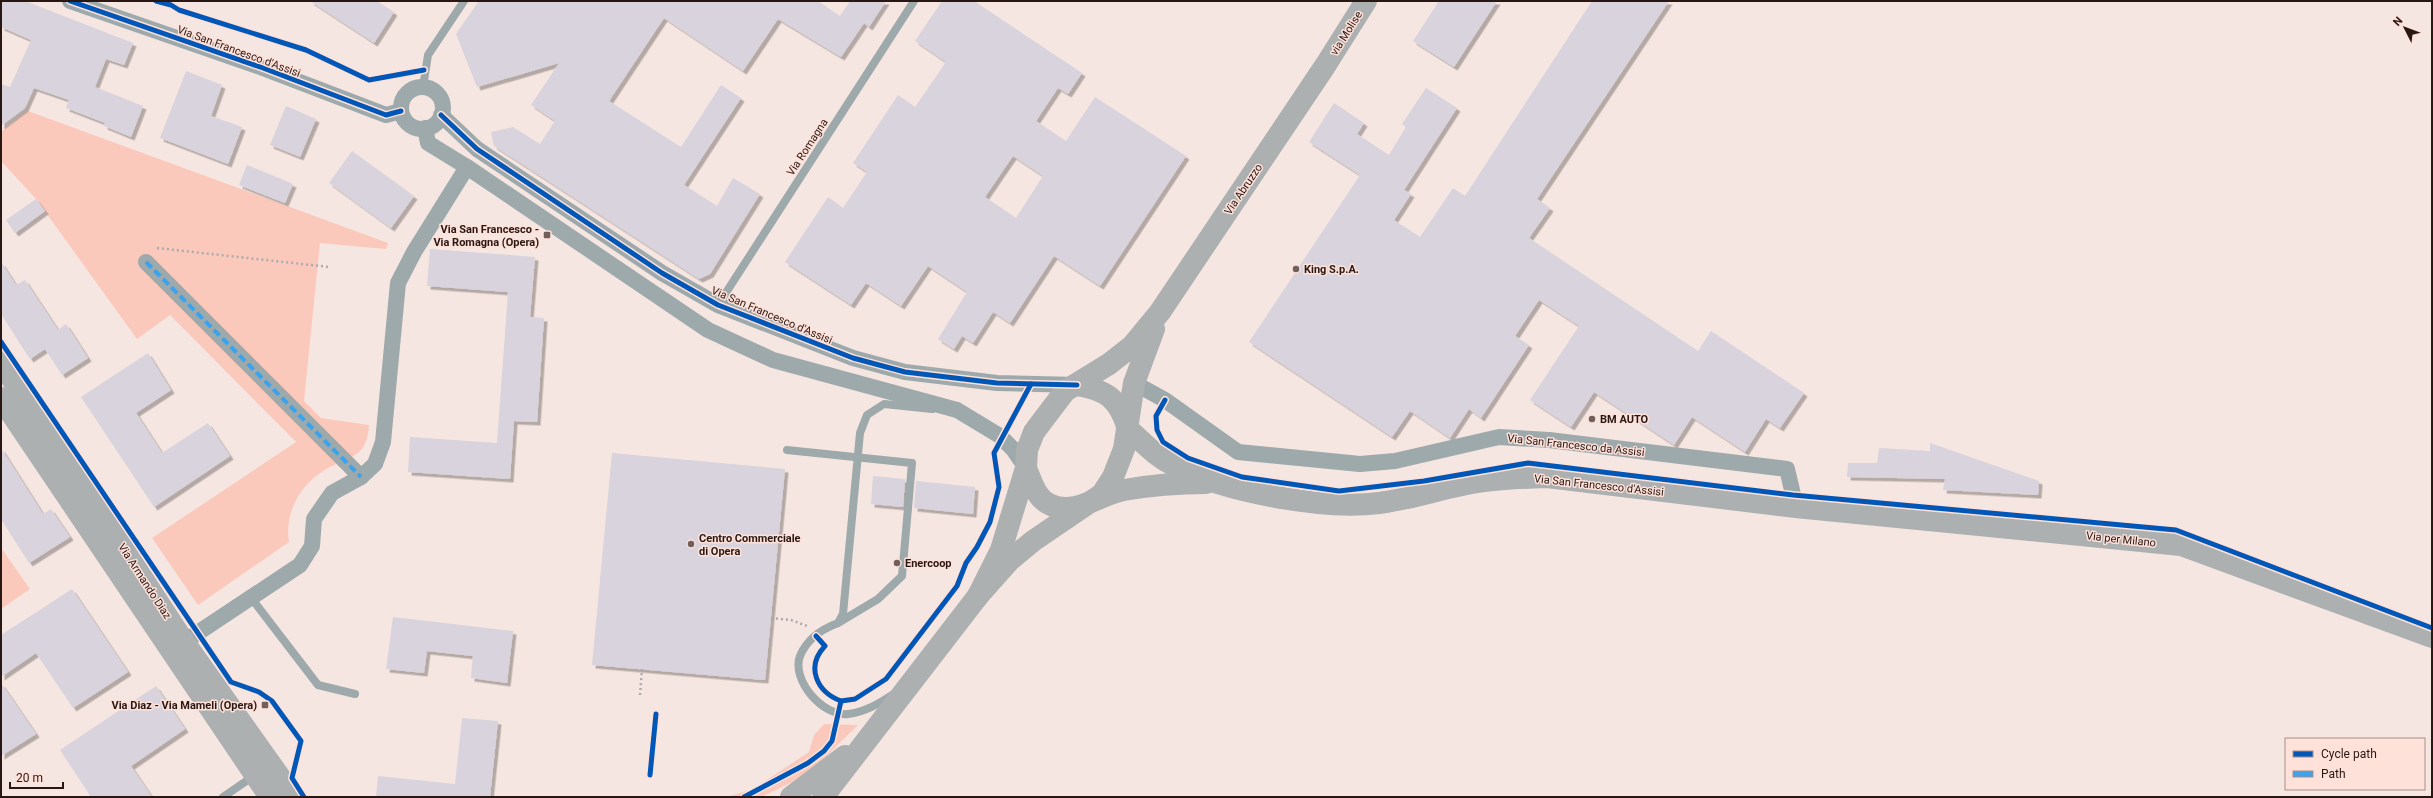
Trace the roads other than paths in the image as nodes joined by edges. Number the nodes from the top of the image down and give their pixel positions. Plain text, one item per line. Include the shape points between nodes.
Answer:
1 (70, 1) edge
2 (464, 1) edge
3 (914, 1) edge
4 (1366, 1) edge
5 (1325, 66) joint
6 (423, 87) junction
7 (401, 111) junction
8 (442, 115) junction
9 (425, 128) junction
10 (467, 167) junction
11 (146, 262) road end
12 (718, 305) junction
13 (1160, 312) junction
14 (1, 362) edge
15 (1134, 383) junction
16 (1077, 385) junction
17 (1, 398) edge
18 (957, 410) junction
19 (1128, 429) junction
20 (787, 450) dead end
21 (858, 458) junction
22 (1026, 468) junction
23 (360, 478) junction
24 (1214, 482) junction
25 (1088, 503) junction
26 (1796, 507) junction
27 (978, 596) junction
28 (252, 598) junction
29 (838, 623) junction
30 (2432, 637) edge
31 (184, 642) junction
32 (910, 683) junction
33 (355, 694) dead end
34 (868, 738) junction
35 (255, 775) junction
36 (223, 797) edge
37 (270, 797) edge
38 (294, 797) edge
39 (791, 797) edge
40 (822, 797) edge

1 - 7 street, Via San Francesco d'Assisi via 263,68 386,115
2 - 6 lane via 428,55
3 - 12 lane, Via Romagna
4 - 5 street, via Molise
5 - 13 street, Via Abruzzo
6 - 7 street via 413,88 406,93 402,99
6 - 8 street via 439,95
7 - 9 street via 408,124
8 - 9 street via 433,125
8 - 12 street, Via San Francesco d'Assisi via 476,149 662,273
9 - 10 street via 428,143
10 - 18 street via 708,330 773,360
10 - 23 street via 414,252 398,283 383,442 375,464
11 - 23 street
12 - 16 street, Via San Francesco d'Assisi via 853,358 905,372 997,383
13 - 15 street, Via Abruzzo
13 - 16 street, Via Abruzzo via 1132,346
14 - 31 street, Via Armando Diaz
15 - 19 street, Via Abruzzo
15 - 26 street, Via San Francesco da Assisi via 1165,400 1238,452 1360,464 1395,461 1499,437 1549,440 1787,470
16 - 19 street via 1093,388 1110,396 1123,412
16 - 22 street via 1064,391 1034,432 1027,450
17 - 35 street, Via Armando Diaz
18 - 21 lane via 884,404 867,415 860,433
18 - 22 street via 1000,436
19 - 24 street, Via San Francesco d'Assisi via 1155,454 1175,466
19 - 25 street via 1124,449 1113,477 1102,494
20 - 21 lane
21 - 29 lane via 842,614
21 - 29 lane via 912,463 902,576 878,599
22 - 25 street via 1039,496 1051,505 1071,508
22 - 27 street via 1000,550
23 - 28 street via 332,493 314,519 312,546 300,565
24 - 25 street, Via San Francesco d'Assisi via 1122,490
24 - 26 street, Via San Francesco d'Assisi via 1300,500 1344,506 1421,497 1462,485 1513,478 1547,477
25 - 27 street via 1010,560
26 - 30 street, Via per Milano via 2181,545
27 - 32 street
28 - 31 street
28 - 33 lane via 318,685
29 - 32 lane via 822,629 805,646 800,657 801,678 813,698 828,710 846,714 870,710
31 - 38 street, Via Armando Diaz
32 - 34 street
34 - 39 street
34 - 40 street
35 - 36 lane
35 - 37 street, Via Armando Diaz

